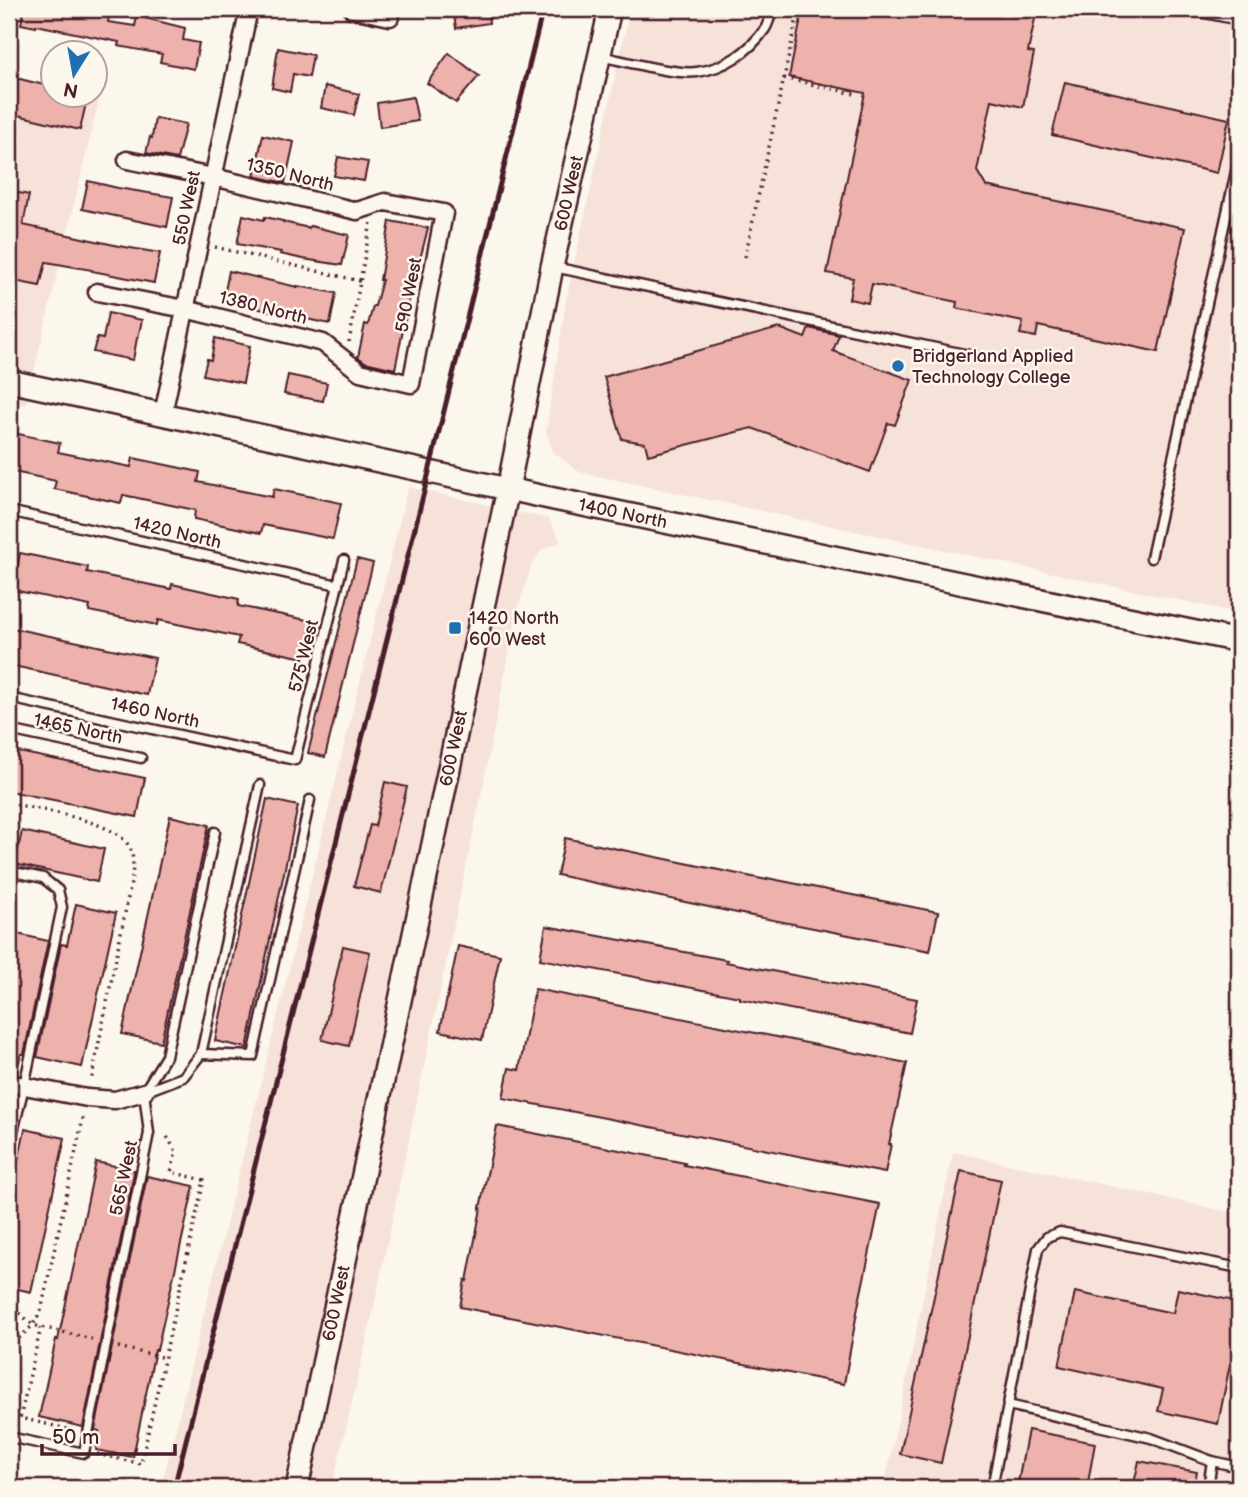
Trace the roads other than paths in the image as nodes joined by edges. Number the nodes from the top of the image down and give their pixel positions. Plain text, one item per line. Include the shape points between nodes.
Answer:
1 (248, 9) edge
2 (352, 9) edge
3 (610, 9) edge
4 (773, 9) edge
5 (1185, 9) edge
6 (390, 17) dead end
7 (1239, 20) edge
8 (599, 56) junction
9 (1239, 158) edge
10 (127, 160) dead end
11 (213, 177) junction
12 (444, 213) joint
13 (552, 267) junction
14 (97, 292) dead end
15 (185, 309) junction
16 (983, 358) dead end
17 (9, 381) edge
18 (411, 384) joint
19 (163, 414) junction
20 (508, 489) junction
21 (9, 511) edge
22 (1151, 558) dead end
23 (344, 560) dead end
24 (338, 584) junction
25 (1239, 641) edge
26 (9, 698) edge
27 (9, 730) edge
28 (141, 758) dead end
29 (295, 760) joint
30 (260, 785) dead end
31 (310, 800) dead end
32 (215, 832) dead end
33 (9, 871) edge
34 (201, 1054) junction
35 (16, 1084) edge
36 (144, 1091) junction
37 (9, 1149) edge
38 (1239, 1268) edge
39 (1008, 1405) junction
40 (9, 1437) edge
41 (1212, 1461) junction
42 (1239, 1467) edge
43 (298, 1488) edge
44 (992, 1488) edge
45 (1208, 1488) edge

1 - 11 street, 550 West
2 - 6 street
3 - 8 main road, 600 West
4 - 8 lane via 766,27 746,51 723,65 695,72
5 - 7 lane
8 - 13 main road, 600 West
9 - 22 lane
10 - 11 street, 1350 North
11 - 12 street, 1350 North via 357,211 385,202
11 - 15 street, 550 West
12 - 18 street, 590 West
13 - 16 lane
13 - 20 main road, 600 West
14 - 15 street, 1380 North
15 - 18 street, 1380 North via 323,342 360,372
15 - 19 street, 550 West
17 - 19 main road, 1400 North
19 - 20 main road, 1400 North
20 - 25 main road, 1400 North
20 - 43 main road, 600 West
21 - 24 lane, 1420 North
23 - 24 lane, 575 West
24 - 29 lane, 575 West
26 - 29 lane, 1460 North
27 - 28 lane, 1465 North
30 - 34 lane
31 - 34 lane via 253,1056
32 - 36 lane via 166,1056
33 - 35 lane via 43,878 58,890 62,907
34 - 36 lane via 183,1077
35 - 36 street via 116,1100
35 - 37 lane
36 - 40 lane, 565 West via 149,1133 84,1453
38 - 39 lane via 1060,1232 1047,1237 1038,1249
39 - 41 lane via 1152,1438
39 - 44 lane
41 - 42 lane
41 - 45 lane

